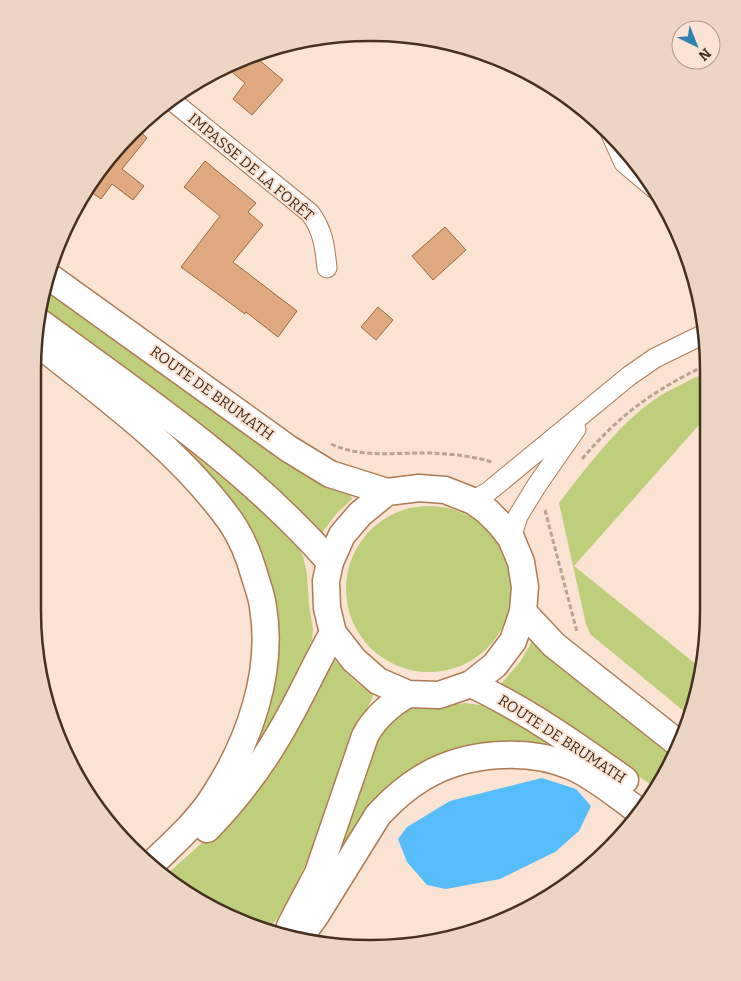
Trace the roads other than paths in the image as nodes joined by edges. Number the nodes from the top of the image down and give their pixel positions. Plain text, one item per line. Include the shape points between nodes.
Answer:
1 (177, 105) edge
2 (621, 156) edge
3 (633, 171) edge
4 (327, 268) dead end
5 (54, 280) edge
6 (44, 326) edge
7 (698, 337) edge
8 (42, 347) edge
9 (599, 402) junction
10 (388, 492) junction
11 (473, 501) junction
12 (511, 538) junction
13 (330, 562) junction
14 (524, 612) junction
15 (333, 633) junction
16 (471, 684) junction
17 (408, 694) junction
18 (673, 740) edge
19 (644, 794) edge
20 (634, 808) edge
21 (156, 860) edge
22 (164, 867) edge
23 (287, 929) edge
24 (303, 933) edge

1 - 4 street, IMPASSE DE LA FORÊT via 310,213 323,236
2 - 3 street
5 - 10 main road, ROUTE DE BRUMATH via 289,449 330,474
6 - 13 main road via 224,462 282,512
7 - 9 street via 656,358
8 - 21 main road via 112,401 202,485 232,524 251,563 263,606 264,664 252,718 241,746 213,798
9 - 11 street
9 - 12 street via 567,440 537,485 518,516
10 - 11 main road via 419,488 445,490
10 - 13 main road via 360,514 342,535
11 - 12 main road via 487,511
12 - 14 main road via 521,562
13 - 15 main road via 326,581 327,608
14 - 16 main road via 513,641 495,665
14 - 18 main road via 554,645
15 - 17 main road via 354,660 378,681
15 - 22 main road via 262,763 225,810
16 - 17 main road via 438,695
16 - 19 main road, ROUTE DE BRUMATH via 554,731
17 - 23 main road via 371,724 318,874
20 - 24 main road via 573,767 549,760 494,756 447,766 406,789 378,815

